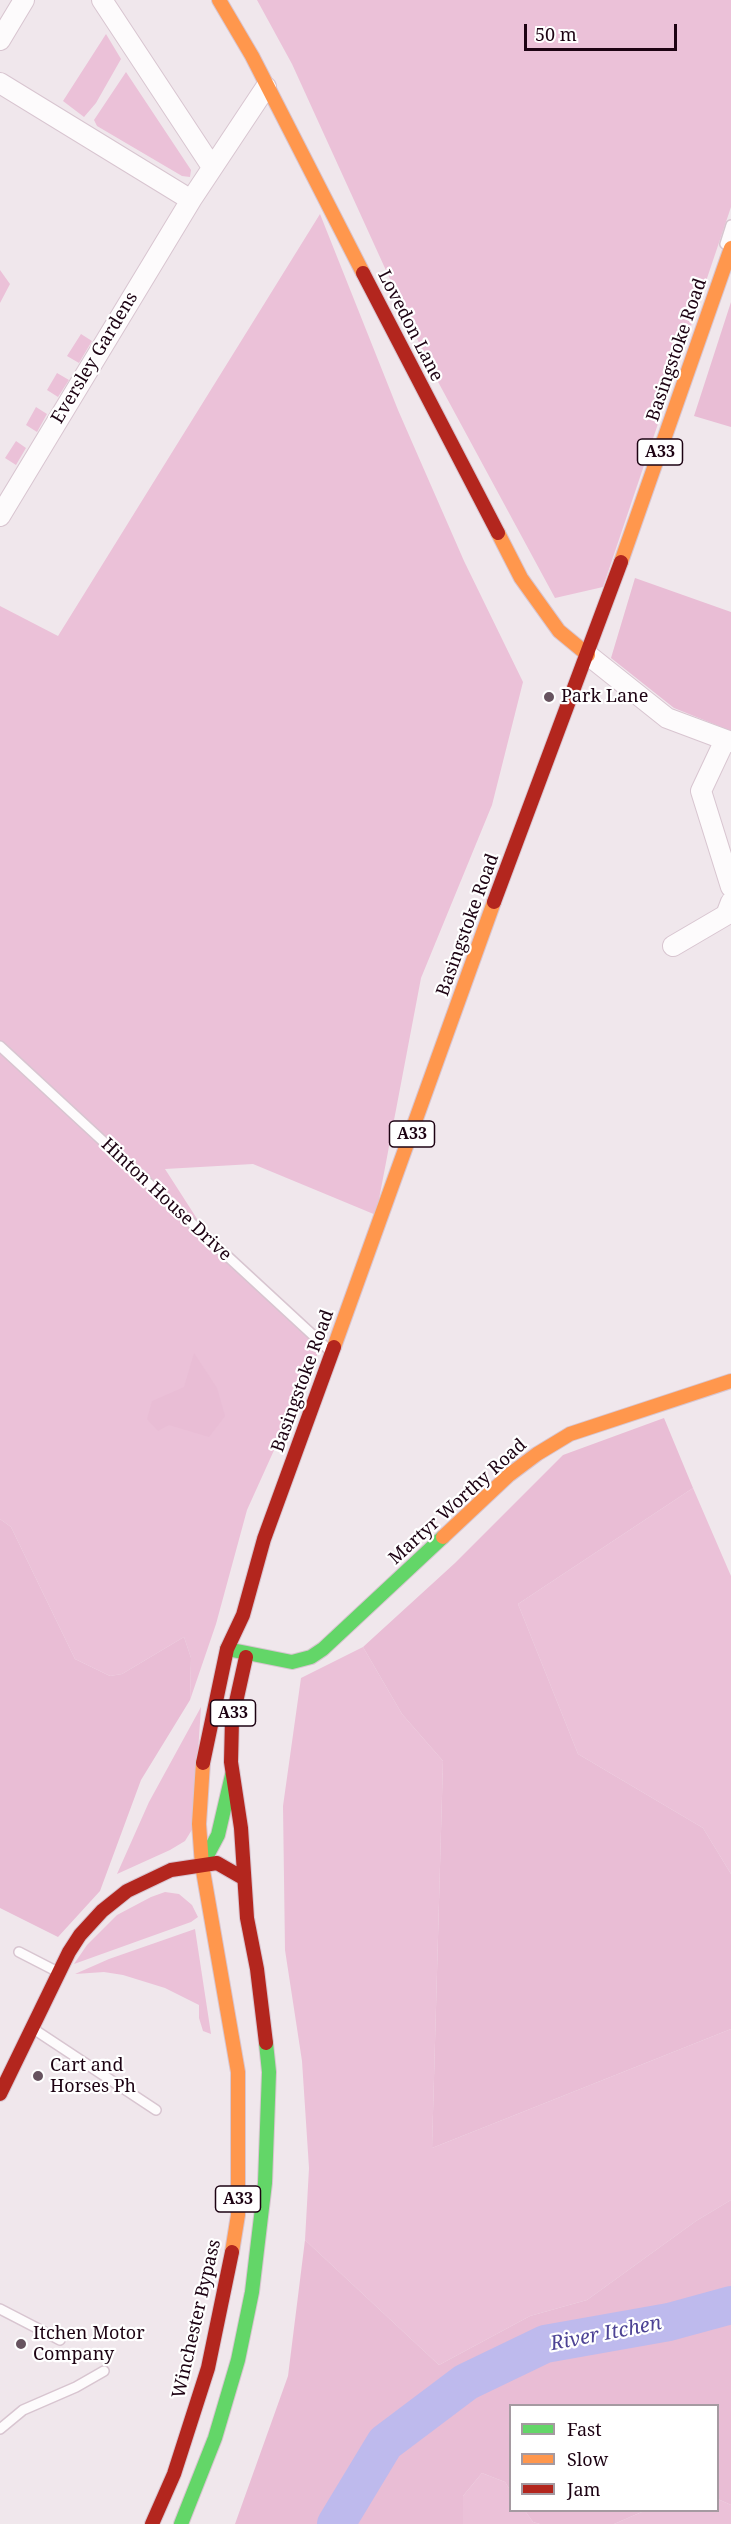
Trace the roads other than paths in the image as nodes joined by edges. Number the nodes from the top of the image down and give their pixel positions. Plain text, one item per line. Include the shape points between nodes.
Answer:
1 (24, 0) edge
2 (102, 0) edge
3 (219, 0) edge
4 (0, 40) edge
5 (0, 83) edge
6 (266, 87) junction
7 (212, 167) junction
8 (191, 200) junction
9 (731, 225) edge
10 (731, 248) edge
11 (706, 321) junction
12 (0, 516) edge
13 (588, 655) junction
14 (728, 741) edge
15 (731, 887) edge
16 (731, 902) edge
17 (673, 945) dead end
18 (0, 1046) edge
19 (333, 1353) junction
20 (731, 1382) edge
21 (243, 1615) junction
22 (227, 1649) junction
23 (247, 1653) junction
24 (232, 1775) junction
25 (202, 1864) junction
26 (243, 1878) junction
27 (19, 1952) dead end
28 (58, 1972) junction
29 (31, 2027) junction
30 (0, 2094) edge
31 (156, 2110) dead end
32 (0, 2309) edge
33 (60, 2340) dead end
34 (104, 2371) dead end
35 (0, 2429) edge
36 (152, 2524) edge
37 (181, 2524) edge

1 - 4 street
2 - 7 street
3 - 6 main road, Lovedon Lane
5 - 8 street
6 - 7 street, Eversley Gardens
6 - 13 main road, Lovedon Lane via 521,578 559,631
7 - 8 street, Eversley Gardens
8 - 12 street, Eversley Gardens
9 - 11 lane via 708,292
10 - 11 main road, Basingstoke Road / A33
11 - 13 main road, Basingstoke Road / A33
13 - 14 street via 667,718
13 - 19 main road, Basingstoke Road / A33 via 564,710
14 - 15 street via 701,791
16 - 17 street via 726,915
18 - 19 lane, Hinton House Drive
19 - 21 main road, Basingstoke Road / A33 via 264,1539
20 - 23 main road, Martyr Worthy Road via 590,1426 537,1454 509,1475 311,1657 292,1662
21 - 22 main road, Basingstoke Road / A33
21 - 23 main road, Basingstoke Road / A33
22 - 23 main road, Martyr Worthy Road
22 - 25 main road, Basingstoke Road / A33 via 203,1762
23 - 24 main road, Basingstoke Road / A33 via 232,1720
24 - 25 main road via 218,1835
24 - 26 main road, Basingstoke Road / A33 via 241,1828
25 - 26 main road via 217,1863
25 - 28 main road via 171,1870 127,1891 80,1935
25 - 36 main road, Winchester Bypass / A33 via 238,2072 238,2215 208,2368 174,2474
26 - 37 main road, A33 via 268,2072 265,2183 252,2292 238,2360 215,2438
27 - 28 lane
28 - 29 main road
29 - 30 main road
29 - 31 lane
32 - 33 lane
34 - 35 lane via 23,2410

